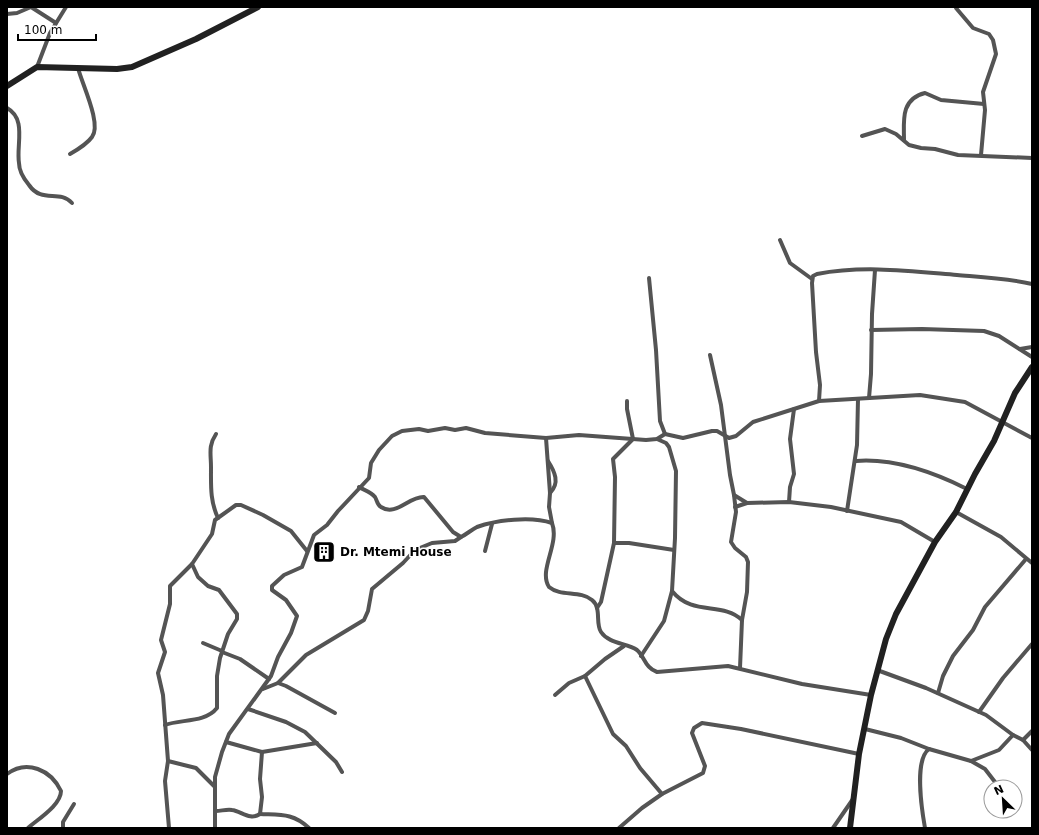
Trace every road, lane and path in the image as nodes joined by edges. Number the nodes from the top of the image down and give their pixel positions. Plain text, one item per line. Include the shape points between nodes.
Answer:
1 (66, 7) edge
2 (258, 7) edge
3 (956, 8) edge
4 (7, 14) edge
5 (56, 23) junction
6 (37, 67) junction
7 (78, 68) junction
8 (7, 86) edge
9 (984, 104) junction
10 (7, 108) edge
11 (862, 136) dead end
12 (904, 140) junction
13 (70, 154) dead end
14 (981, 155) junction
15 (1032, 158) edge
16 (72, 203) dead end
17 (780, 240) dead end
18 (875, 270) junction
19 (649, 278) dead end
20 (812, 279) junction
21 (1032, 284) edge
22 (871, 330) junction
23 (1032, 348) edge
24 (1020, 349) junction
25 (710, 354) dead end
26 (1032, 357) edge
27 (1032, 367) edge
28 (869, 398) junction
29 (858, 399) junction
30 (628, 401) dead end
31 (819, 402) junction
32 (794, 409) junction
33 (1003, 422) junction
34 (216, 434) dead end
35 (665, 434) junction
36 (725, 436) junction
37 (546, 438) junction
38 (1032, 438) edge
39 (633, 439) junction
40 (657, 439) junction
41 (548, 460) junction
42 (856, 461) junction
43 (359, 487) junction
44 (967, 489) junction
45 (550, 493) junction
46 (734, 495) junction
47 (789, 502) junction
48 (747, 503) junction
49 (735, 507) junction
50 (847, 511) junction
51 (956, 512) junction
52 (218, 518) junction
53 (552, 522) junction
54 (492, 524) junction
55 (461, 537) junction
56 (935, 542) junction
57 (614, 543) junction
58 (674, 550) junction
59 (307, 551) junction
60 (485, 551) dead end
61 (1026, 559) junction
62 (1032, 563) edge
63 (192, 564) junction
64 (672, 591) junction
65 (597, 608) junction
66 (742, 620) junction
67 (202, 643) dead end
68 (1032, 644) edge
69 (624, 646) junction
70 (222, 652) junction
71 (641, 656) junction
72 (740, 668) junction
73 (877, 670) junction
74 (585, 676) junction
75 (269, 679) junction
76 (278, 683) junction
77 (263, 689) junction
78 (938, 693) junction
79 (554, 695) dead end
80 (871, 695) junction
81 (248, 709) junction
82 (979, 712) junction
83 (335, 713) dead end
84 (165, 725) junction
85 (865, 729) junction
86 (1032, 731) edge
87 (1012, 735) junction
88 (1024, 740) junction
89 (226, 742) junction
90 (317, 743) junction
91 (929, 749) junction
92 (1032, 750) edge
93 (262, 752) junction
94 (859, 754) junction
95 (168, 761) junction
96 (971, 761) junction
97 (342, 772) dead end
98 (7, 774) edge
99 (993, 779) edge
100 (215, 786) junction
101 (662, 794) junction
102 (853, 799) junction
103 (74, 804) dead end
104 (216, 811) junction
105 (260, 814) junction
106 (28, 828) edge
107 (63, 828) edge
108 (169, 828) edge
109 (215, 828) edge
110 (309, 828) edge
111 (619, 828) edge
112 (833, 828) edge
113 (850, 828) edge
114 (925, 828) edge

1 - 5 street
2 - 7 main road via 196,39 132,67
3 - 9 street via 973,28 989,34 995,48 995,59 983,92
4 - 5 street via 30,7
5 - 6 street
6 - 7 main road
6 - 8 main road
7 - 13 street via 94,118 95,132 92,138
9 - 12 street via 941,100 925,93 916,96 903,115
9 - 14 street
10 - 16 street via 14,114 20,130 18,163 29,186 37,194 64,197
11 - 12 street via 885,129
12 - 14 street via 921,148 935,148 958,155
14 - 15 street
17 - 20 street via 790,263
18 - 20 street via 826,272 817,274
18 - 21 street via 1005,278
18 - 22 street
19 - 35 street via 660,420
20 - 31 street
22 - 24 street via 984,331 999,336
22 - 28 street via 872,374
23 - 24 street
24 - 26 street
25 - 36 street
27 - 33 main road via 1015,393
28 - 29 street
28 - 33 street via 920,396 954,399
29 - 31 street
29 - 42 street
30 - 39 street via 627,409
31 - 32 street
32 - 36 street via 753,422 733,437
32 - 47 street via 790,439 794,474
33 - 38 street
33 - 44 main road
34 - 52 street via 210,446 209,456 210,489 213,508
35 - 36 street via 683,438 712,431
35 - 40 street
36 - 46 street
37 - 39 street via 568,435
37 - 41 street
37 - 43 street via 485,433 466,428 402,432 392,436 378,450 371,463 369,478
39 - 40 street
39 - 57 street via 613,459
40 - 58 street via 670,448 676,470
41 - 45 street
41 - 45 street via 556,474 555,486
42 - 44 street via 876,460 927,470
42 - 50 street
43 - 55 street via 371,493 379,506 388,510 424,497
43 - 59 street via 327,525 314,535
44 - 51 main road
45 - 53 street
46 - 48 street
46 - 49 street
47 - 48 street
47 - 50 street
48 - 49 street
49 - 66 street via 732,542 748,562 747,592
50 - 56 street via 901,522
51 - 56 main road
51 - 61 street via 1001,537
52 - 59 street via 236,505 244,506 291,530
52 - 63 street via 214,523 211,537
53 - 54 street via 516,519
53 - 65 street via 554,539 546,583 552,590 589,598
54 - 55 street via 479,527
54 - 60 street
55 - 76 street via 414,550 402,564 372,589 364,620 306,655
56 - 73 main road via 896,614
57 - 58 street
57 - 65 street via 601,602
58 - 64 street
59 - 75 street via 302,567 284,575 272,586 272,590 286,600 297,616
61 - 62 street
61 - 78 street via 985,607 953,656
63 - 70 street via 198,577 208,586 219,590 237,612 237,619
63 - 84 street via 170,586 170,604 161,640 165,652 158,673 163,694
64 - 66 street via 688,605 729,612
64 - 71 street via 664,621
65 - 69 street via 598,624 602,633
66 - 72 street
67 - 70 street
68 - 82 street
69 - 71 street via 633,648
69 - 74 street
70 - 75 street via 240,659
70 - 84 street via 217,676 218,704 214,711 198,718
71 - 72 street via 651,670 657,672 716,666
72 - 80 street via 802,684
73 - 78 street
73 - 80 main road
74 - 79 street
74 - 101 street via 613,734 626,746
75 - 77 street
76 - 77 street
76 - 83 street
77 - 81 street
78 - 82 street
80 - 85 main road
81 - 89 street
81 - 90 street via 298,728
82 - 87 street
84 - 95 street
85 - 91 street via 901,738
85 - 94 main road
86 - 88 street
87 - 88 street
87 - 96 street via 999,750
88 - 92 street
89 - 93 street
89 - 100 street via 216,769
90 - 93 street
90 - 97 street
91 - 96 street
91 - 114 street via 923,756 921,766 921,809
93 - 105 street
94 - 101 street via 702,723 694,728 692,733 705,766 704,773
94 - 102 main road
95 - 100 street via 196,768
95 - 108 street via 166,781
96 - 99 street via 985,769
98 - 106 street via 22,766 38,768 57,784 61,791 60,798 52,807
100 - 104 street
101 - 111 street
102 - 112 street
102 - 113 main road
103 - 107 street via 63,822
104 - 105 street via 231,810 253,816
104 - 109 street
105 - 110 street via 292,816

